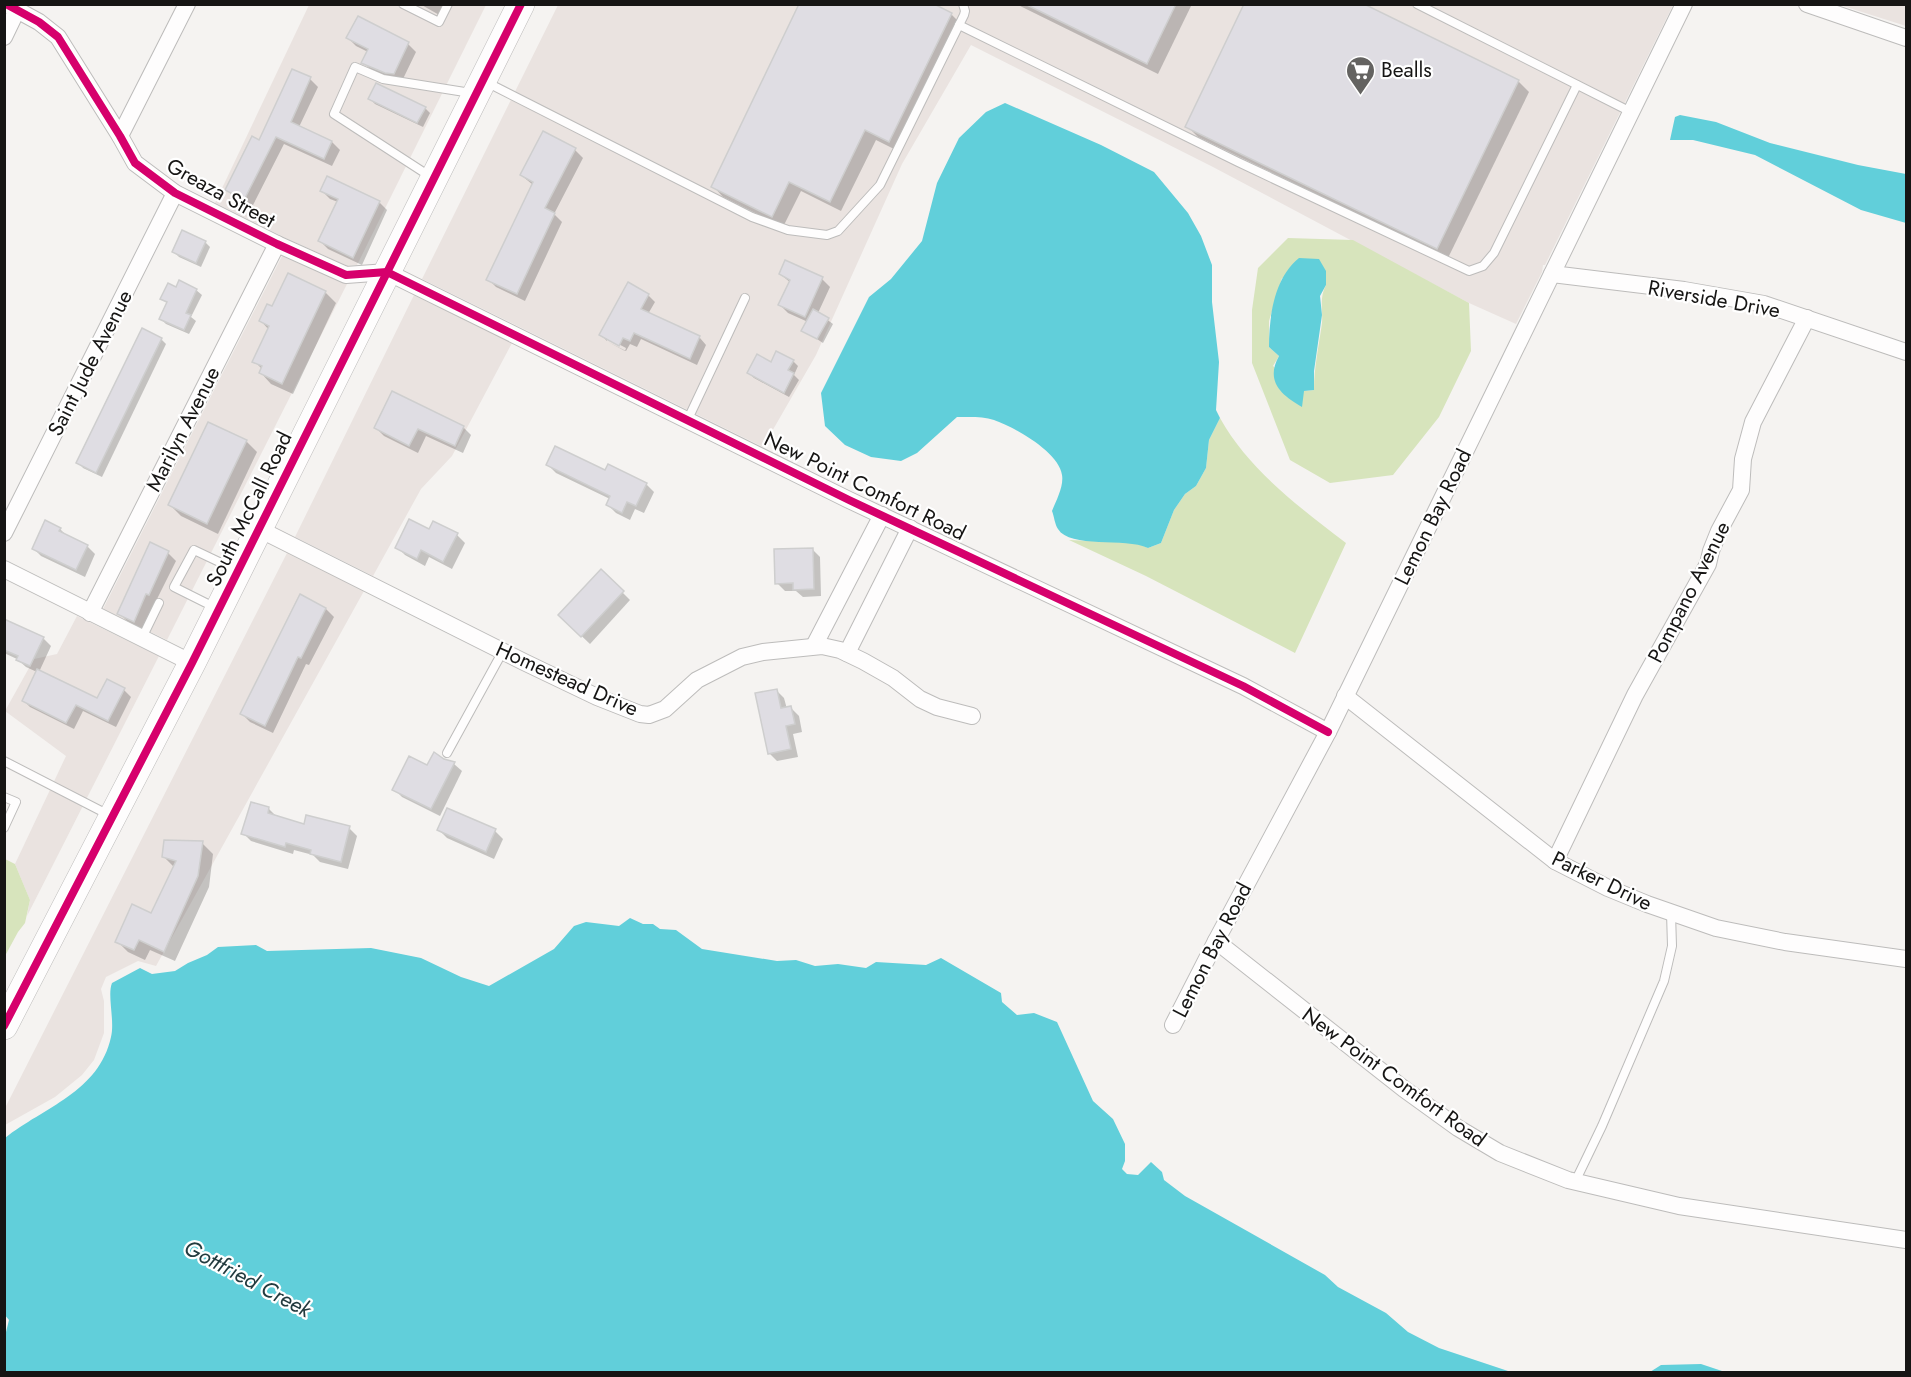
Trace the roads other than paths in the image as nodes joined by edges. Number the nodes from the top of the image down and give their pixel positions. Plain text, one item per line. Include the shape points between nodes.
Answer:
1 (187, 4) edge
2 (403, 4) edge
3 (448, 4) edge
4 (521, 4) edge
5 (963, 4) edge
6 (1417, 4) edge
7 (1684, 4) edge
8 (1807, 4) edge
9 (12, 7) edge
10 (959, 25) junction
11 (4, 37) edge
12 (1906, 38) edge
13 (1577, 85) junction
14 (479, 88) junction
15 (1630, 112) junction
16 (120, 136) junction
17 (434, 178) junction
18 (175, 194) junction
19 (277, 244) junction
20 (387, 272) junction
21 (1552, 274) junction
22 (745, 298) dead end
23 (1807, 318) junction
24 (1906, 352) edge
25 (688, 419) junction
26 (882, 515) junction
27 (910, 528) junction
28 (259, 530) junction
29 (4, 533) edge
30 (4, 569) edge
31 (238, 571) junction
32 (159, 603) dead end
33 (219, 610) junction
34 (90, 613) junction
35 (142, 638) junction
36 (814, 646) junction
37 (503, 651) junction
38 (847, 653) junction
39 (192, 663) junction
40 (1345, 696) junction
41 (972, 716) dead end
42 (1328, 732) junction
43 (447, 753) dead end
44 (4, 761) edge
45 (4, 797) edge
46 (112, 817) junction
47 (4, 828) edge
48 (1555, 861) junction
49 (1671, 913) junction
50 (1216, 941) junction
51 (1906, 959) edge
52 (1173, 1025) dead end
53 (4, 1026) edge
54 (1575, 1182) junction
55 (1906, 1240) edge

1 - 16 street
2 - 3 lane via 439,22
4 - 14 main road, South McCall Road
5 - 10 lane via 965,11
6 - 13 lane
7 - 15 street, Lemon Bay Road
8 - 12 street
9 - 11 street
9 - 16 street, Greaza Street via 58,37
10 - 13 lane via 1469,271 1483,266 1494,253
10 - 14 lane via 880,185 838,231 827,236 788,230 752,217
13 - 15 lane
14 - 17 main road, South McCall Road
14 - 17 lane via 383,79 355,67 334,114
15 - 21 street, Lemon Bay Road
16 - 18 street, Greaza Street via 135,163
17 - 20 main road, South McCall Road
18 - 19 street, Greaza Street
18 - 29 street, Saint Jude Avenue
19 - 20 street, Greaza Street via 346,276
19 - 34 street, Marilyn Avenue
20 - 25 street, New Point Comfort Road
20 - 28 main road, South McCall Road
21 - 23 street, Riverside Drive via 1684,290 1764,304
21 - 40 street, Lemon Bay Road
22 - 25 lane
23 - 24 street, Riverside Drive
23 - 48 street, Pompano Avenue via 1753,422 1743,459 1741,490 1710,551 1708,564 1635,695
25 - 26 street, New Point Comfort Road
26 - 27 street, New Point Comfort Road
26 - 36 street
27 - 38 street
27 - 42 street, New Point Comfort Road via 1243,686
28 - 31 main road, South McCall Road
28 - 37 street, Homestead Drive
30 - 34 street
31 - 33 main road, South McCall Road
31 - 33 lane via 194,550 174,587
32 - 35 lane
33 - 39 main road, South McCall Road
34 - 35 street
35 - 39 street
36 - 37 street, Homestead Drive via 752,653 734,660 697,680 665,709 649,715 597,697
36 - 38 street, Homestead Drive
37 - 43 lane
38 - 41 street, Homestead Drive via 929,703
39 - 46 main road, South McCall Road
40 - 42 street, Lemon Bay Road
40 - 48 street, Parker Drive
42 - 50 street, Lemon Bay Road
44 - 46 lane
45 - 47 lane via 16,802
46 - 53 main road, South McCall Road
48 - 49 street, Parker Drive
49 - 51 street, Parker Drive via 1716,928 1785,942
49 - 54 lane via 1672,946 1665,981
50 - 52 street, Lemon Bay Road
50 - 54 street, New Point Comfort Road via 1458,1128 1500,1153
54 - 55 street, New Point Comfort Road via 1679,1206

